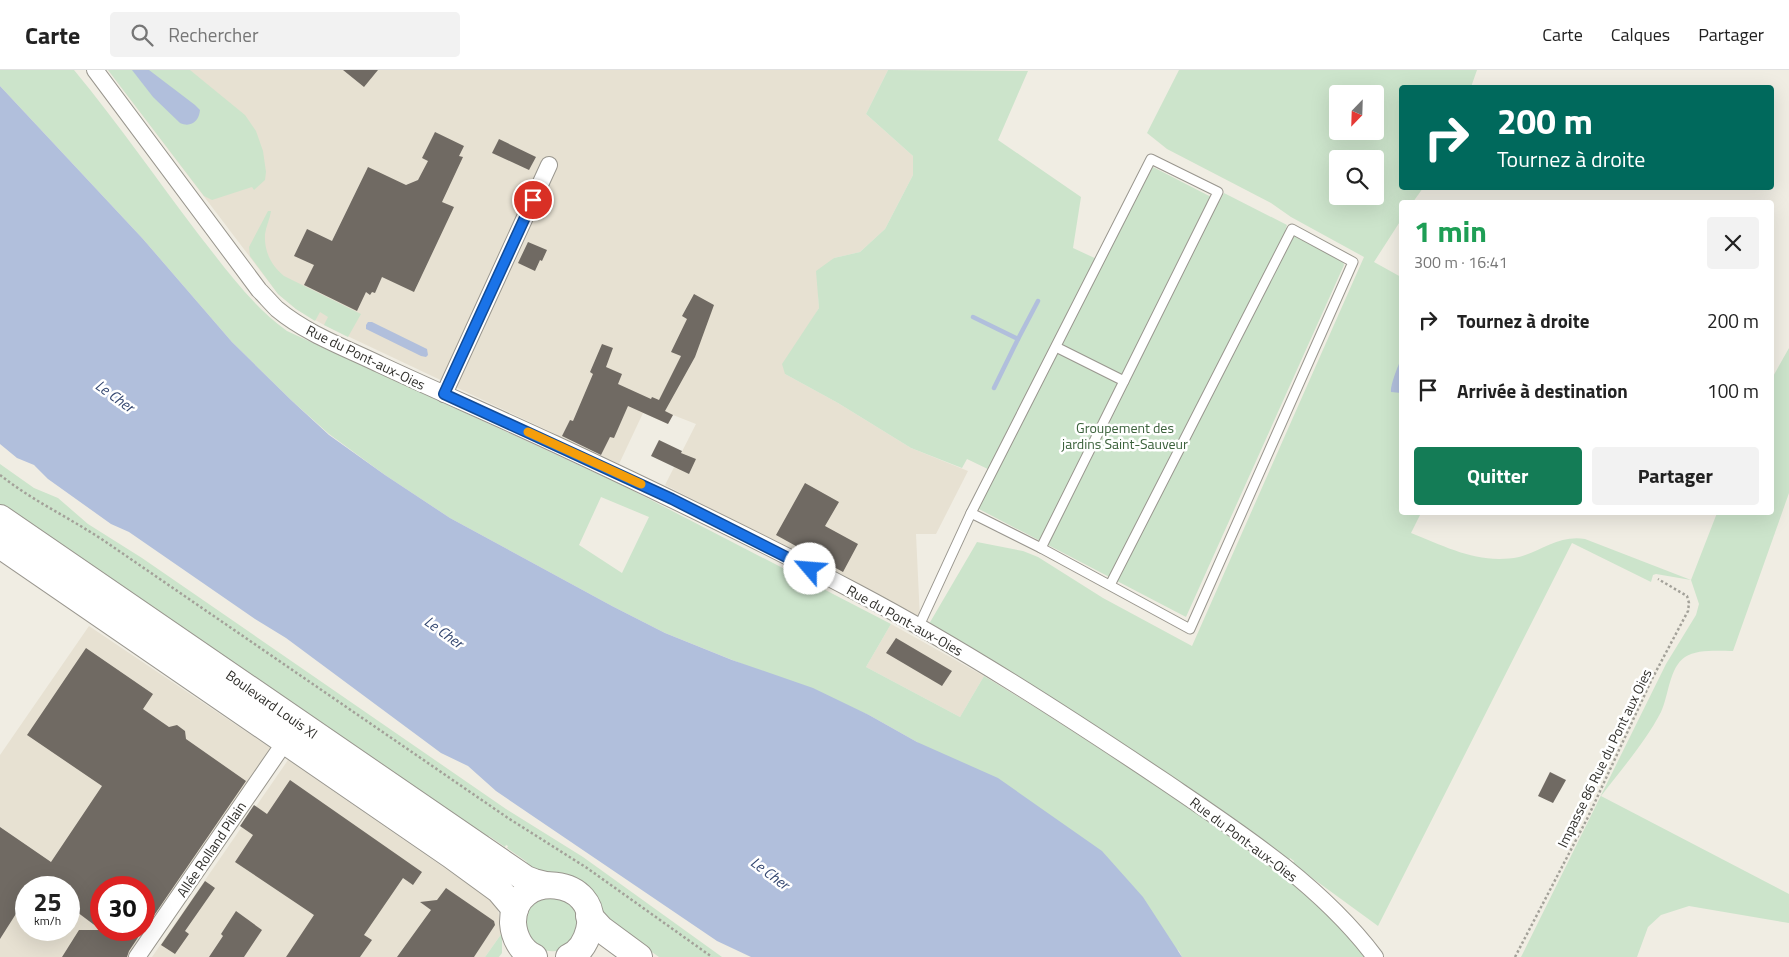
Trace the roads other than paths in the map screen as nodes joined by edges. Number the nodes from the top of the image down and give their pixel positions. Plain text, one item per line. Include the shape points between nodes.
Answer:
1 (95, 70) edge
2 (549, 165) dead end
3 (1056, 347) junction
4 (1124, 381) junction
5 (444, 394) junction
6 (971, 513) junction
7 (0, 518) edge
8 (1041, 548) junction
9 (3, 549) edge
10 (1110, 585) junction
11 (918, 628) junction
12 (285, 742) junction
13 (546, 885) junction
14 (515, 909) junction
15 (590, 916) junction
16 (580, 956) edge
17 (137, 957) edge
18 (534, 957) edge
19 (639, 957) edge
20 (1375, 957) edge

1 - 5 street, Rue du Pont-aux-Oies via 259,290 277,308 312,332
2 - 5 street
3 - 4 lane
3 - 4 lane via 1151,159 1218,192
3 - 6 lane
4 - 8 lane
5 - 11 street, Rue du Pont-aux-Oies via 672,499 858,593
6 - 8 lane
6 - 11 lane
7 - 13 main road, Boulevard Louis XI via 526,879
8 - 10 lane
9 - 12 main road, Boulevard Louis XI
10 - 10 lane via 1190,630 1353,262 1292,229
11 - 20 street, Rue du Pont-aux-Oies via 996,672 1230,826 1324,902
12 - 14 main road, Boulevard Louis XI via 451,855 499,890
12 - 17 street, Allée Rolland Pilain
13 - 14 main road via 527,893
13 - 15 main road, Boulevard Louis XI via 556,884 574,892
14 - 18 main road via 513,928 516,938 522,948
15 - 16 main road via 590,927
15 - 19 main road, Boulevard Louis XI via 600,929

